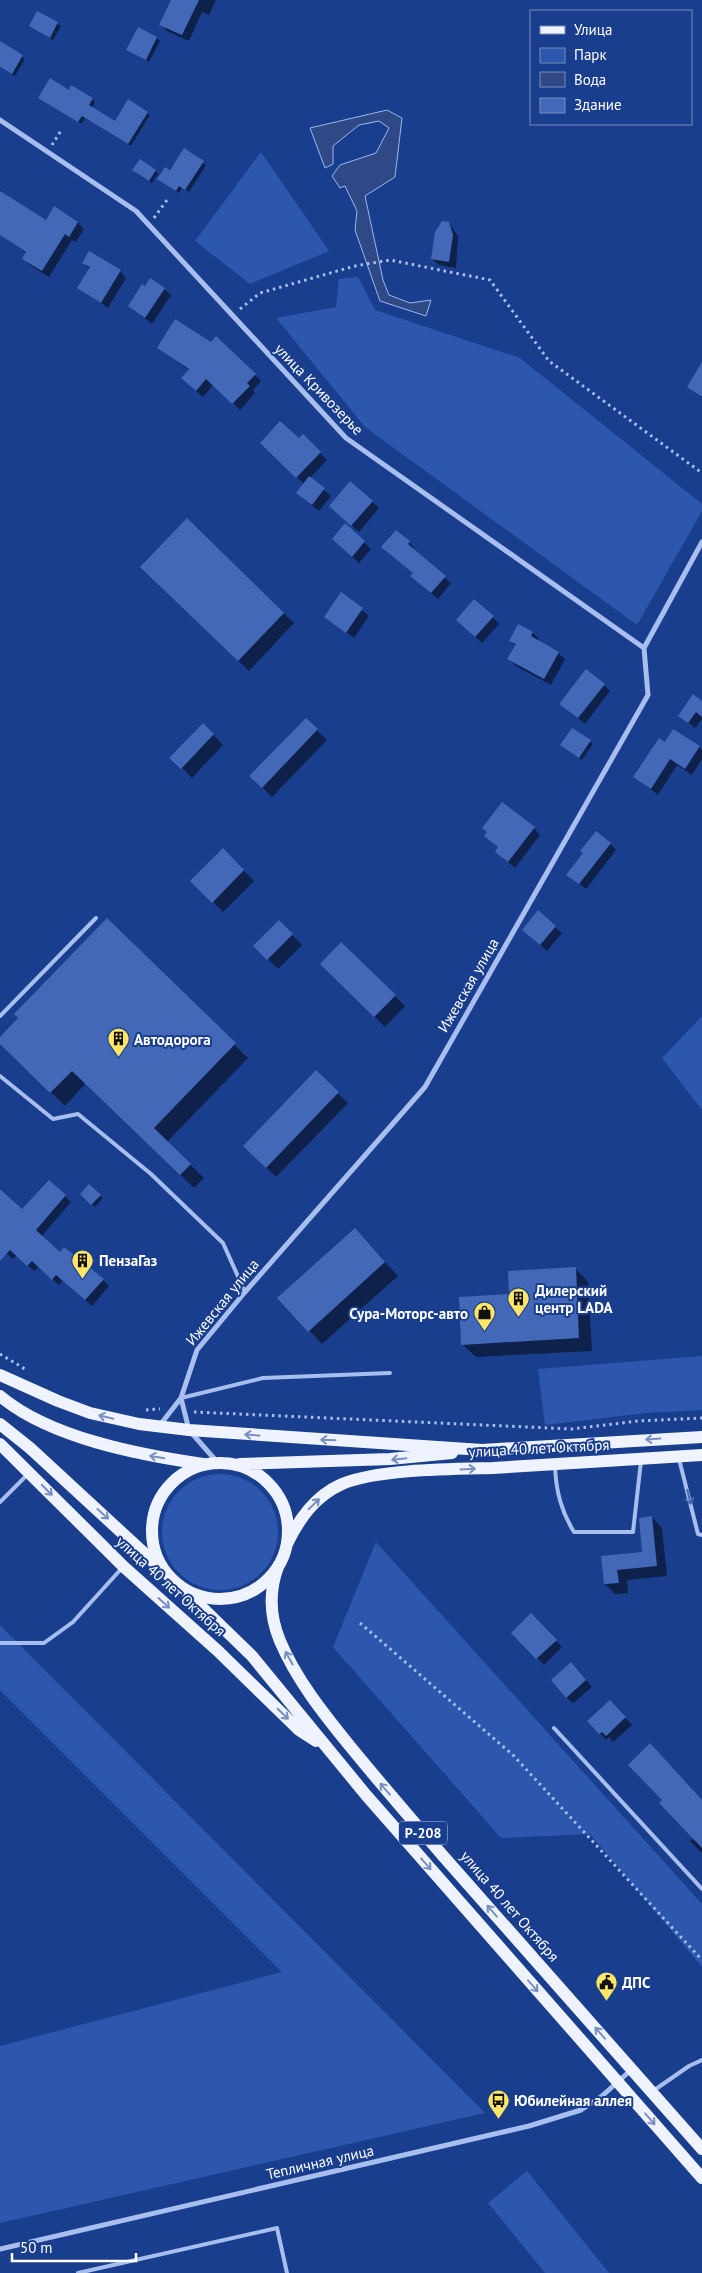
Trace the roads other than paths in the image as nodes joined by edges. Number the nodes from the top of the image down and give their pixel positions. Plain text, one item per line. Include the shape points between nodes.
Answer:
1 (0, 120) edge
2 (702, 542) edge
3 (644, 648) junction
4 (96, 918) dead end
5 (0, 1016) edge
6 (0, 1076) edge
7 (244, 1292) junction
8 (390, 1372) dead end
9 (0, 1375) edge
10 (0, 1396) edge
11 (181, 1398) junction
12 (0, 1424) edge
13 (160, 1427) junction
14 (189, 1430) junction
15 (702, 1437) edge
16 (0, 1444) edge
17 (482, 1450) junction
18 (702, 1455) edge
19 (678, 1456) junction
20 (641, 1459) junction
21 (218, 1464) junction
22 (555, 1464) junction
23 (29, 1472) junction
24 (0, 1502) edge
25 (702, 1535) edge
26 (287, 1544) junction
27 (124, 1567) junction
28 (278, 1567) junction
29 (164, 1571) junction
30 (182, 1588) junction
31 (0, 1643) edge
32 (554, 1728) dead end
33 (326, 1747) junction
34 (702, 1889) edge
35 (702, 2060) edge
36 (632, 2070) junction
37 (618, 2082) junction
38 (652, 2092) junction
39 (702, 2149) edge
40 (702, 2178) edge
41 (0, 2249) edge
42 (78, 2273) edge
43 (287, 2273) edge

1 - 3 street, улица Кривозерье via 136,211 346,438
2 - 3 street
3 - 7 street, Ижевская улица via 648,695 425,1087
4 - 5 lane
6 - 7 lane via 53,1119 78,1114 151,1174 223,1243
7 - 11 street, Ижевская улица via 197,1350
8 - 11 lane via 263,1378
13 -> 9 main road, улица 40 лет Октября via 90,1413
21 -> 10 main road, улица 40 лет Октября via 155,1457 87,1439 28,1414
11 - 13 street, Ижевская улица
11 - 14 street
12 -> 29 main road, улица 40 лет Октября
13 - 14 main road, улица 40 лет Октября
17 -> 14 main road, улица 40 лет Октября
14 - 21 street
15 -> 17 main road, улица 40 лет Октября
16 - 23 main road, улица 40 лет Октября / Р-208
17 -> 21 main road via 390,1459
18 - 19 main road, улица 40 лет Октября
19 - 20 main road, улица 40 лет Октября
19 -> 25 lane via 698,1534
20 - 22 main road, улица 40 лет Октября
20 - 22 lane via 634,1532 574,1532 562,1512
21 - 26 main road, улица 40 лет Октября via 253,1471 272,1487 284,1508
21 - 29 main road, улица 40 лет Октября via 183,1474 173,1481 156,1507 152,1537
26 -> 22 main road, улица 40 лет Октября via 302,1517 314,1504 343,1484 394,1474
23 - 24 lane
23 -> 27 main road, улица 40 лет Октября / Р-208
26 - 28 main road, улица 40 лет Октября
27 - 31 lane via 73,1622 44,1643
27 -> 33 main road, улица 40 лет Октября / Р-208 via 218,1651 298,1730
28 - 30 main road, улица 40 лет Октября via 252,1592 228,1600 204,1598
36 -> 28 main road, улица 40 лет Октября / Р-208 via 379,1783 328,1719 279,1639 272,1614 273,1582
29 - 30 main road, улица 40 лет Октября
30 - 33 main road, улица 40 лет Октября / Р-208 via 252,1656
32 - 34 lane
33 -> 37 main road, улица 40 лет Октября / Р-208
35 - 38 lane
36 - 37 street, Тепличная улица
36 - 38 main road, улица 40 лет Октября / Р-208
37 -> 40 main road, улица 40 лет Октября / Р-208
37 - 41 street, Тепличная улица via 581,2110 529,2126
38 - 39 main road, улица 40 лет Октября / Р-208
42 - 43 lane via 277,2228

